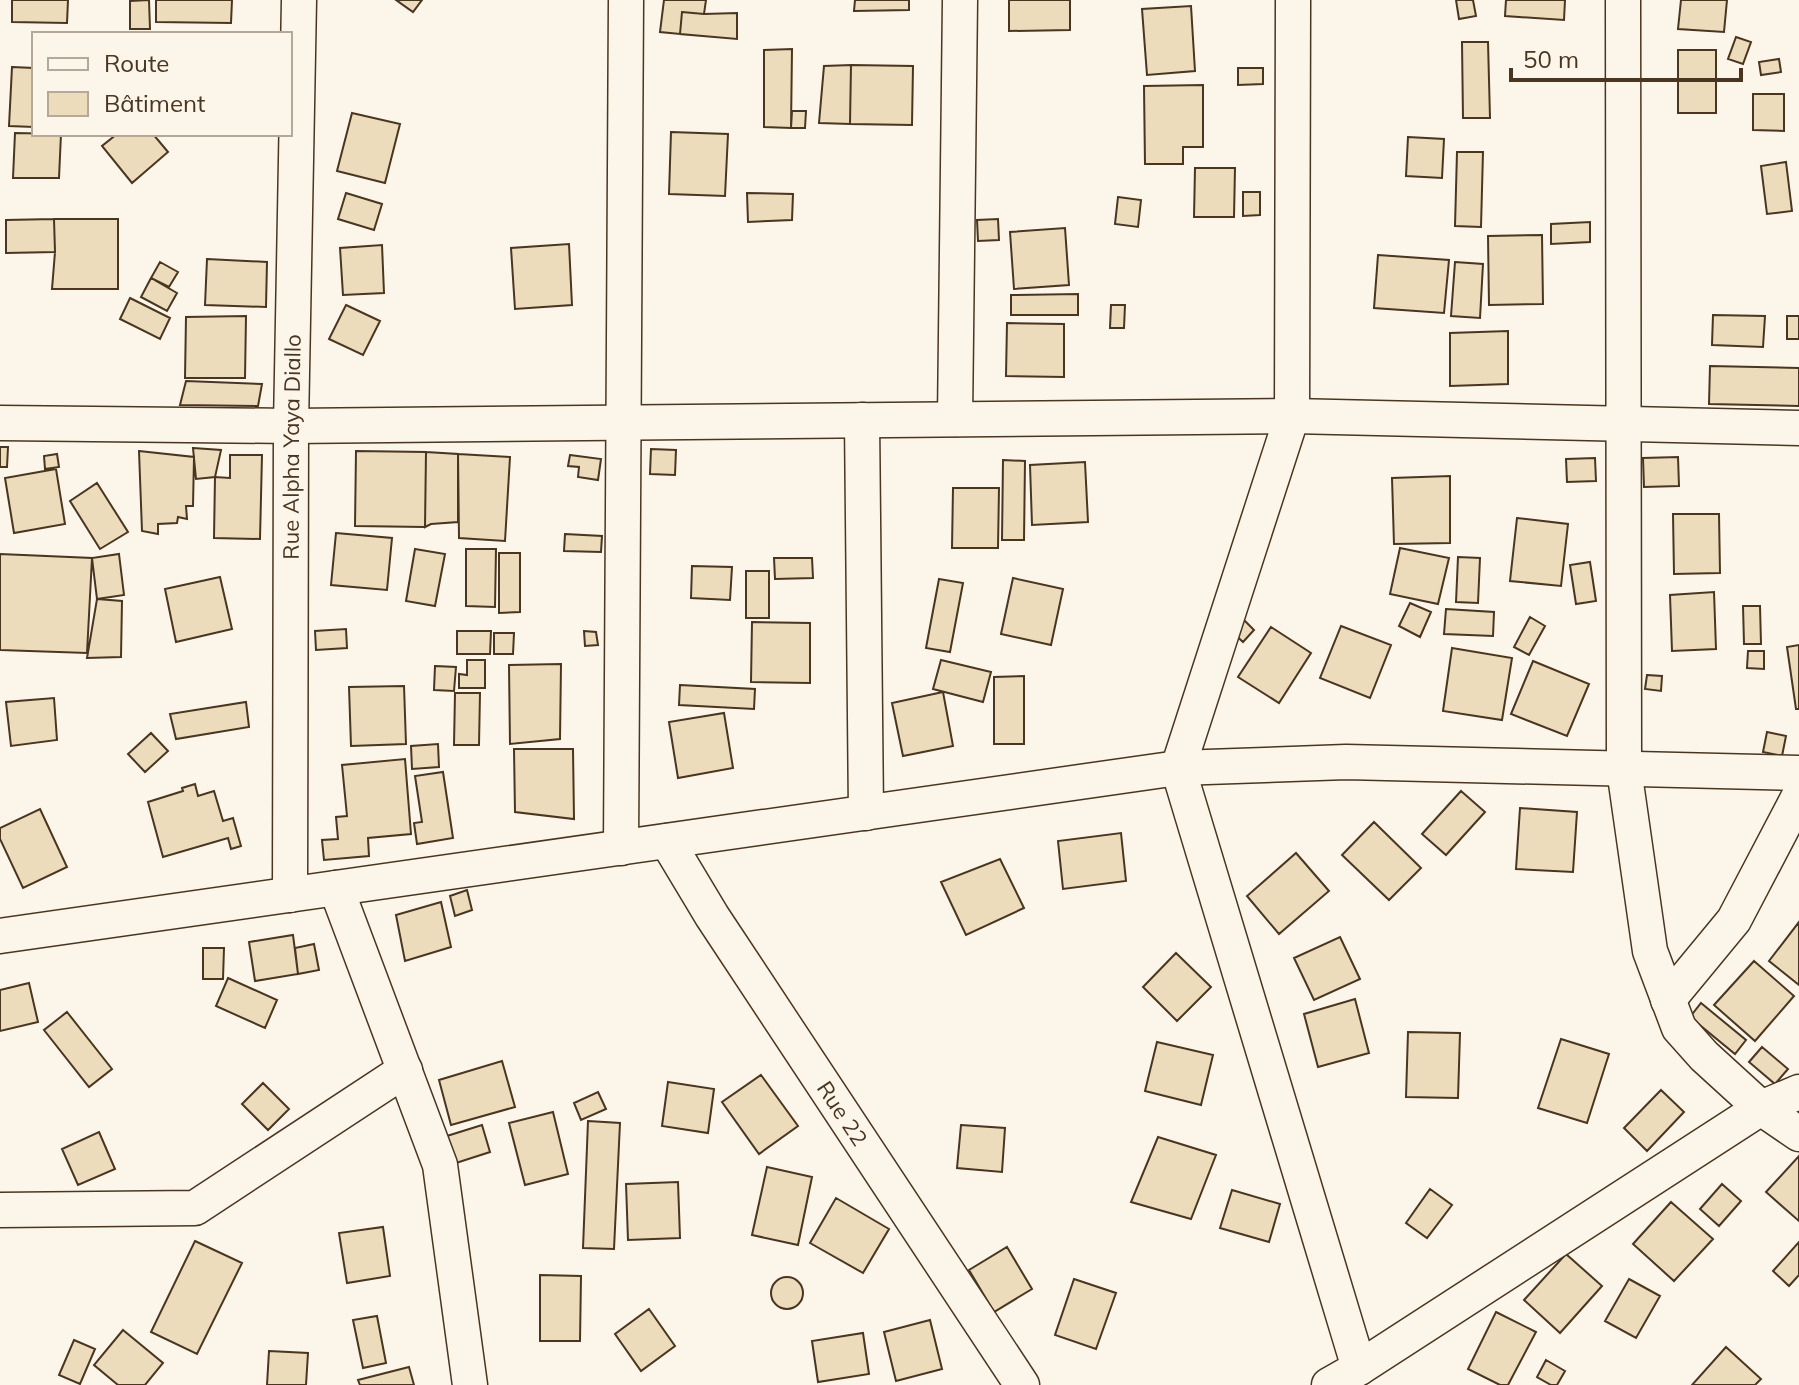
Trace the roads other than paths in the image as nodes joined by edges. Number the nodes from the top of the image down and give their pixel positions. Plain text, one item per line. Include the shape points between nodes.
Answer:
1 (299, 0) edge
2 (626, 0) edge
3 (960, 0) edge
4 (1293, 0) edge
5 (1623, 0) edge
6 (1292, 416) junction
7 (955, 419) junction
8 (862, 420) junction
9 (0, 423) edge
10 (624, 423) junction
11 (1624, 423) junction
12 (291, 426) junction
13 (1799, 428) edge
14 (1178, 768) junction
15 (1624, 769) junction
16 (1799, 773) edge
17 (1799, 796) edge
18 (866, 813) junction
19 (667, 841) junction
20 (621, 848) junction
21 (336, 888) junction
22 (290, 895) junction
23 (0, 936) edge
24 (1668, 1000) junction
25 (405, 1070) junction
26 (1799, 1092) edge
27 (1761, 1108) junction
28 (1799, 1134) edge
29 (0, 1210) edge
30 (1359, 1368) junction
31 (470, 1385) edge
32 (1022, 1385) edge
33 (1329, 1385) edge

1 - 12 street, Rue Alpha Yaya Diallo
2 - 10 street
3 - 7 street
4 - 6 street
5 - 11 street
6 - 7 street
6 - 11 street
6 - 14 street
7 - 8 street
8 - 10 street
8 - 18 street
9 - 12 street
10 - 12 street
10 - 20 street
11 - 13 street
11 - 15 street
12 - 22 street, Rue Alpha Yaya Diallo
14 - 15 street via 1346,762
14 - 18 street
14 - 30 street
15 - 16 street
15 - 24 street via 1650,951
17 - 24 street via 1734,920
18 - 19 street
19 - 20 street
19 - 32 street, Rue 22
20 - 21 street
21 - 22 street
21 - 25 street
22 - 23 street
24 - 27 street via 1679,1028
25 - 29 street via 195,1208
25 - 31 street via 440,1165
26 - 27 street
27 - 28 street
27 - 30 street
30 - 33 street

